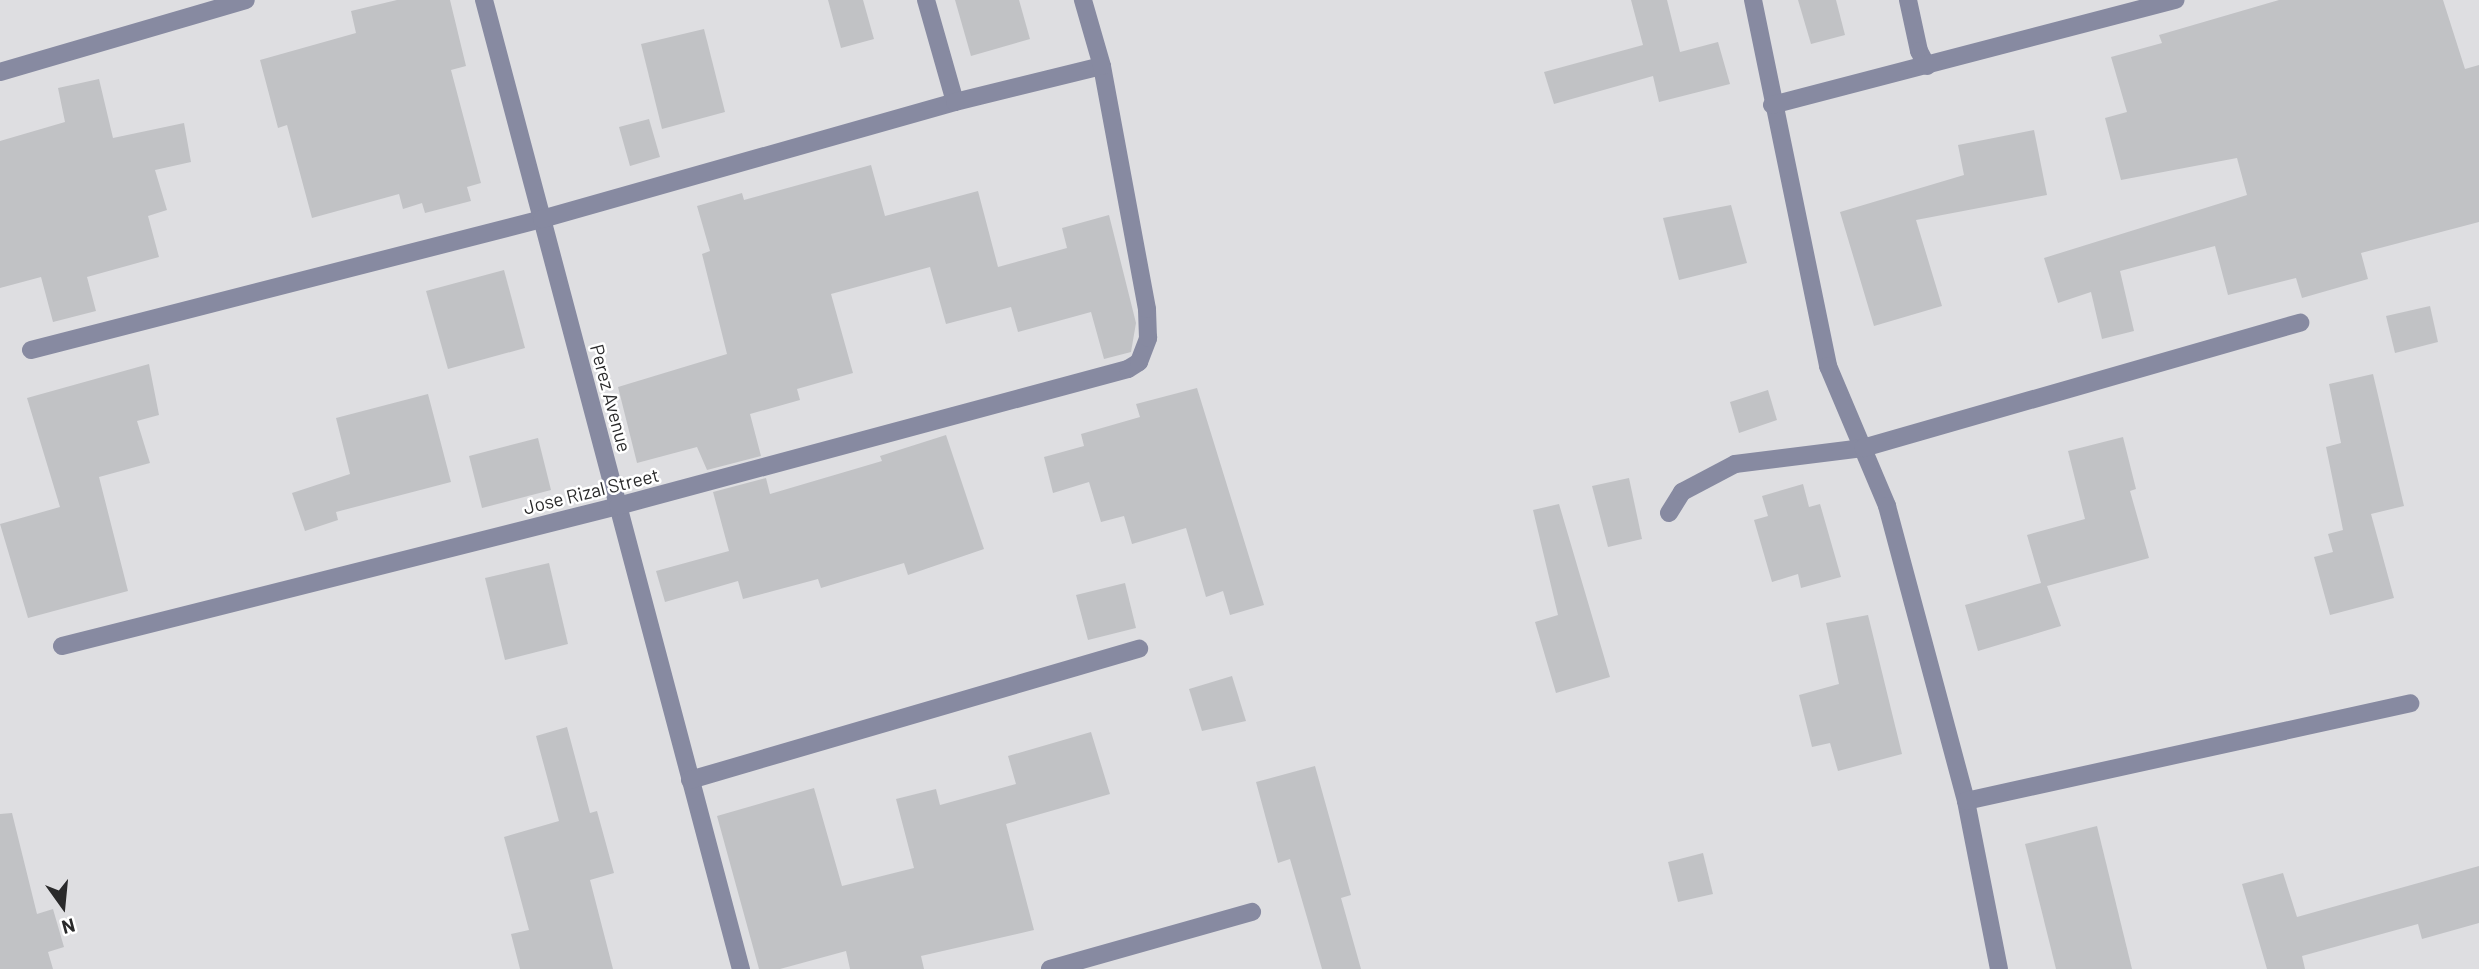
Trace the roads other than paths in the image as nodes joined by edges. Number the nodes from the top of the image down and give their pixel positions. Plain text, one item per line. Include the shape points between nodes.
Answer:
1 (246, 0) edge
2 (484, 0) edge
3 (926, 0) edge
4 (1083, 0) edge
5 (1753, 0) edge
6 (1908, 0) edge
7 (2176, 0) edge
8 (1102, 66) junction
9 (1927, 66) junction
10 (0, 72) edge
11 (955, 102) junction
12 (1773, 105) junction
13 (542, 219) junction
14 (2300, 323) dead end
15 (32, 350) dead end
16 (1863, 448) junction
17 (618, 506) junction
18 (1669, 513) dead end
19 (62, 646) dead end
20 (1139, 649) dead end
21 (2410, 704) dead end
22 (691, 780) junction
23 (1966, 801) junction
24 (1252, 912) dead end
25 (741, 969) edge
26 (1050, 969) edge
27 (1999, 969) edge

1 - 10 street
2 - 13 street, Perez Avenue
3 - 11 street
4 - 8 street
5 - 12 street
6 - 9 street via 1919,51
7 - 9 street
8 - 11 street
8 - 17 street, Jose Rizal Street via 1147,309 1148,338 1139,362 1128,369
9 - 12 street
11 - 13 street
12 - 16 street via 1828,366
13 - 15 street
13 - 17 street, Perez Avenue
14 - 16 street
16 - 18 street via 1735,464 1682,492
16 - 23 street via 1887,506
17 - 19 street, Jose Rizal Street
17 - 22 street, Perez Avenue
20 - 22 street
21 - 23 street
22 - 25 street, Perez Avenue
23 - 27 street
24 - 26 street

